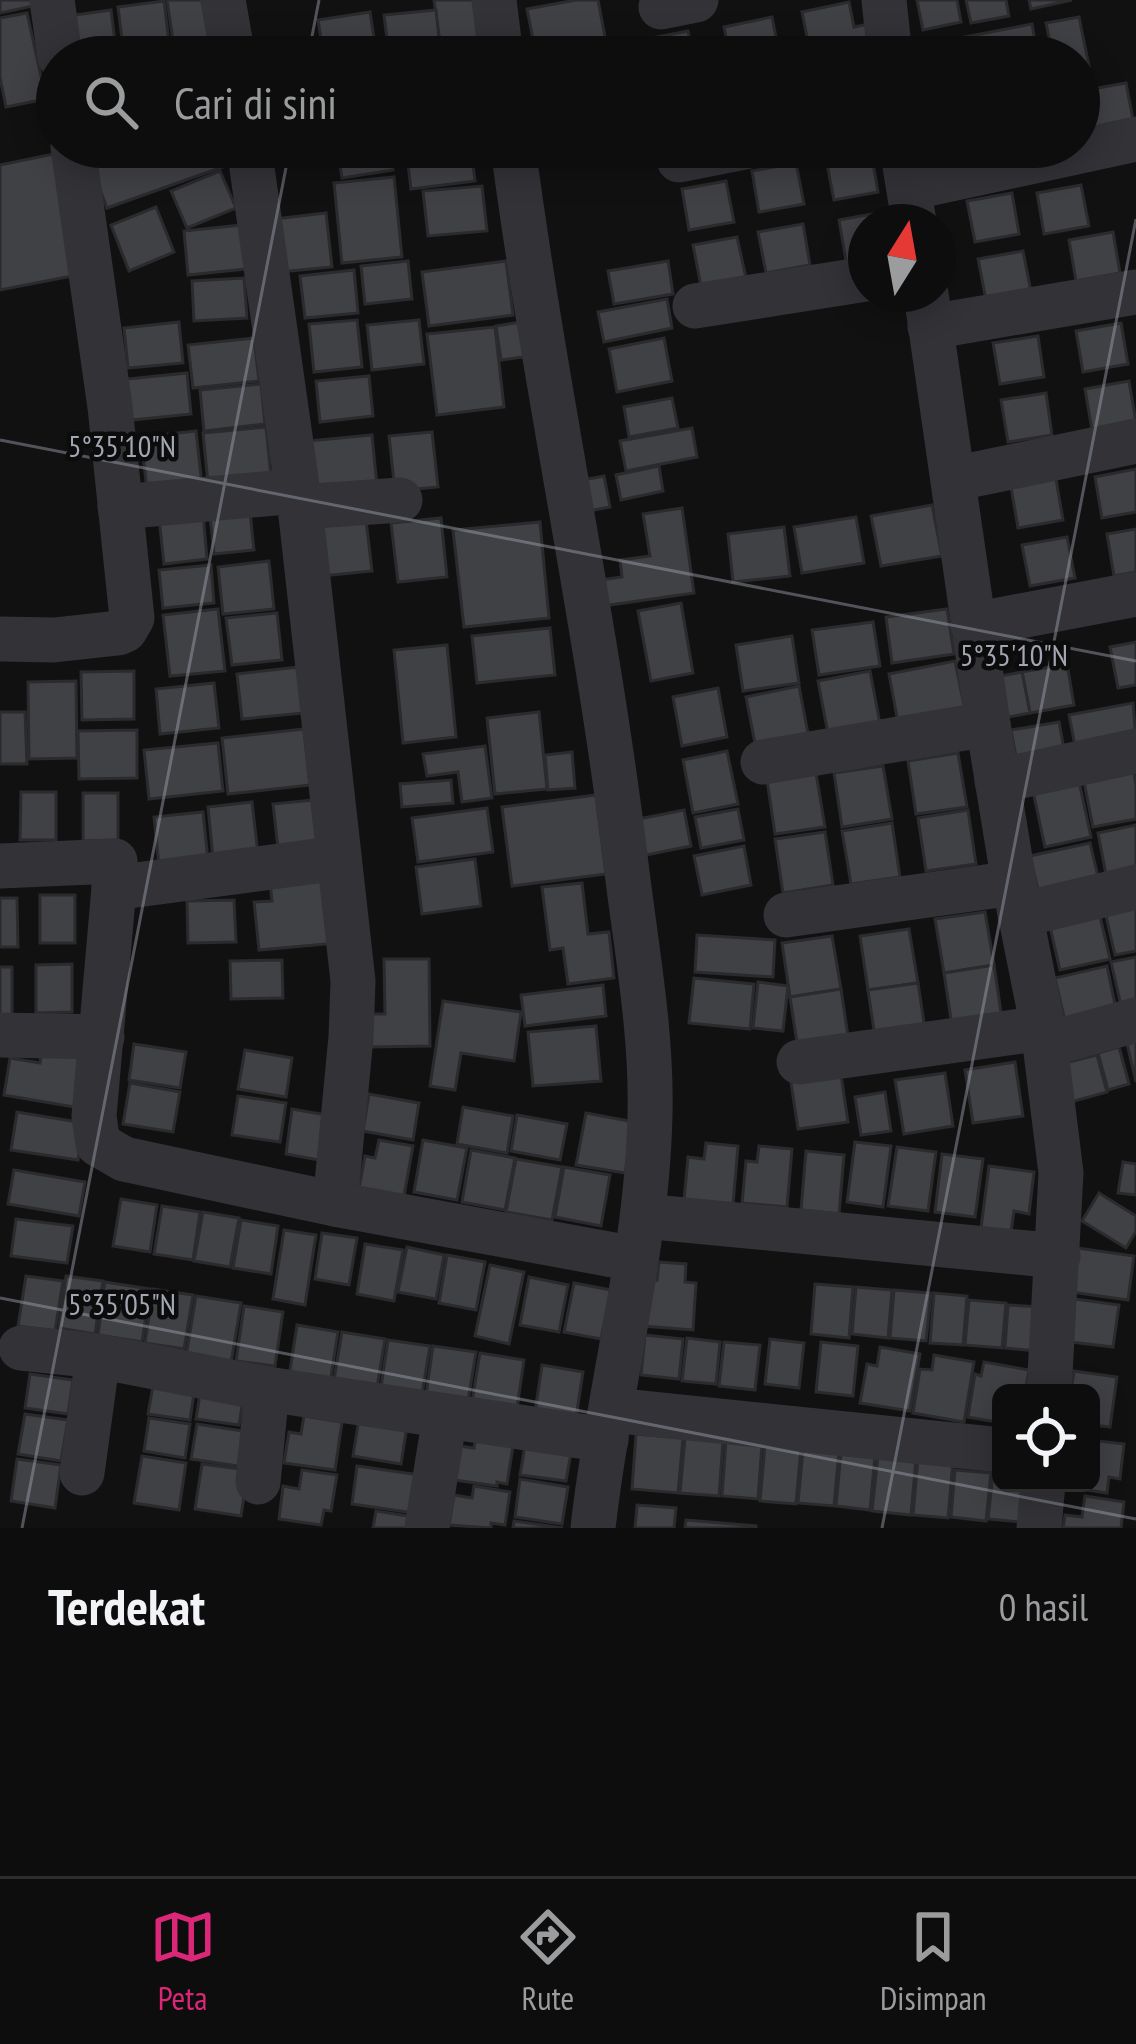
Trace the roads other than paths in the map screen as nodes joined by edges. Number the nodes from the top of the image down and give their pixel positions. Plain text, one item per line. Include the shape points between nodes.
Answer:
1 (52, 0) edge
2 (223, 0) edge
3 (494, 0) edge
4 (884, 0) edge
5 (57, 36) edge
6 (229, 36) edge
7 (498, 36) edge
8 (888, 36) edge
9 (1136, 140) edge
10 (1100, 147) edge
11 (76, 168) edge
12 (251, 168) edge
13 (516, 168) edge
14 (997, 168) edge
15 (908, 186) edge
16 (848, 282) edge
17 (1136, 292) edge
18 (695, 306) dead end
19 (956, 308) edge
20 (928, 312) edge
21 (1136, 441) edge
22 (953, 479) junction
23 (298, 499) junction
24 (400, 500) dead end
25 (120, 507) junction
26 (1136, 594) edge
27 (973, 625) junction
28 (0, 639) edge
29 (988, 724) junction
30 (1136, 751) edge
31 (764, 762) dead end
32 (997, 781) junction
33 (339, 858) junction
34 (0, 866) edge
35 (1136, 887) edge
36 (114, 888) junction
37 (1017, 899) junction
38 (787, 914) dead end
39 (1136, 1020) edge
40 (0, 1035) edge
41 (102, 1037) junction
42 (1044, 1037) junction
43 (799, 1062) dead end
44 (335, 1204) junction
45 (639, 1238) junction
46 (1058, 1256) junction
47 (21, 1348) dead end
48 (98, 1357) junction
49 (1050, 1384) edge
50 (267, 1389) junction
51 (445, 1416) junction
52 (609, 1425) junction
53 (992, 1449) edge
54 (82, 1473) dead end
55 (258, 1482) dead end
56 (1041, 1492) edge
57 (428, 1528) edge
58 (593, 1528) edge
59 (1039, 1528) edge

1 - 5 street
2 - 6 street
3 - 7 street
4 - 8 street
9 - 10 street
11 - 25 street
12 - 23 street
13 - 45 street via 618,792 649,1043
14 - 15 street
16 - 18 street
17 - 19 street
20 - 22 street
21 - 22 street
22 - 27 street
23 - 24 street
23 - 25 street
23 - 33 street
25 - 28 street via 132,618 125,630
26 - 27 street
27 - 29 street
29 - 31 street
29 - 32 street
30 - 32 street
32 - 37 street
33 - 36 street
33 - 44 street via 353,981
34 - 36 street via 115,861
35 - 37 street
36 - 41 street
37 - 38 street
37 - 42 street
39 - 42 street
40 - 41 street
41 - 44 street via 98,1144 124,1160
42 - 43 street
42 - 46 street via 1061,1173
44 - 45 street
45 - 46 street
45 - 52 street
46 - 49 street
47 - 48 street
48 - 50 street
48 - 54 street
50 - 51 street
50 - 55 street
51 - 52 street
51 - 57 street
52 - 53 street
52 - 58 street
56 - 59 street

